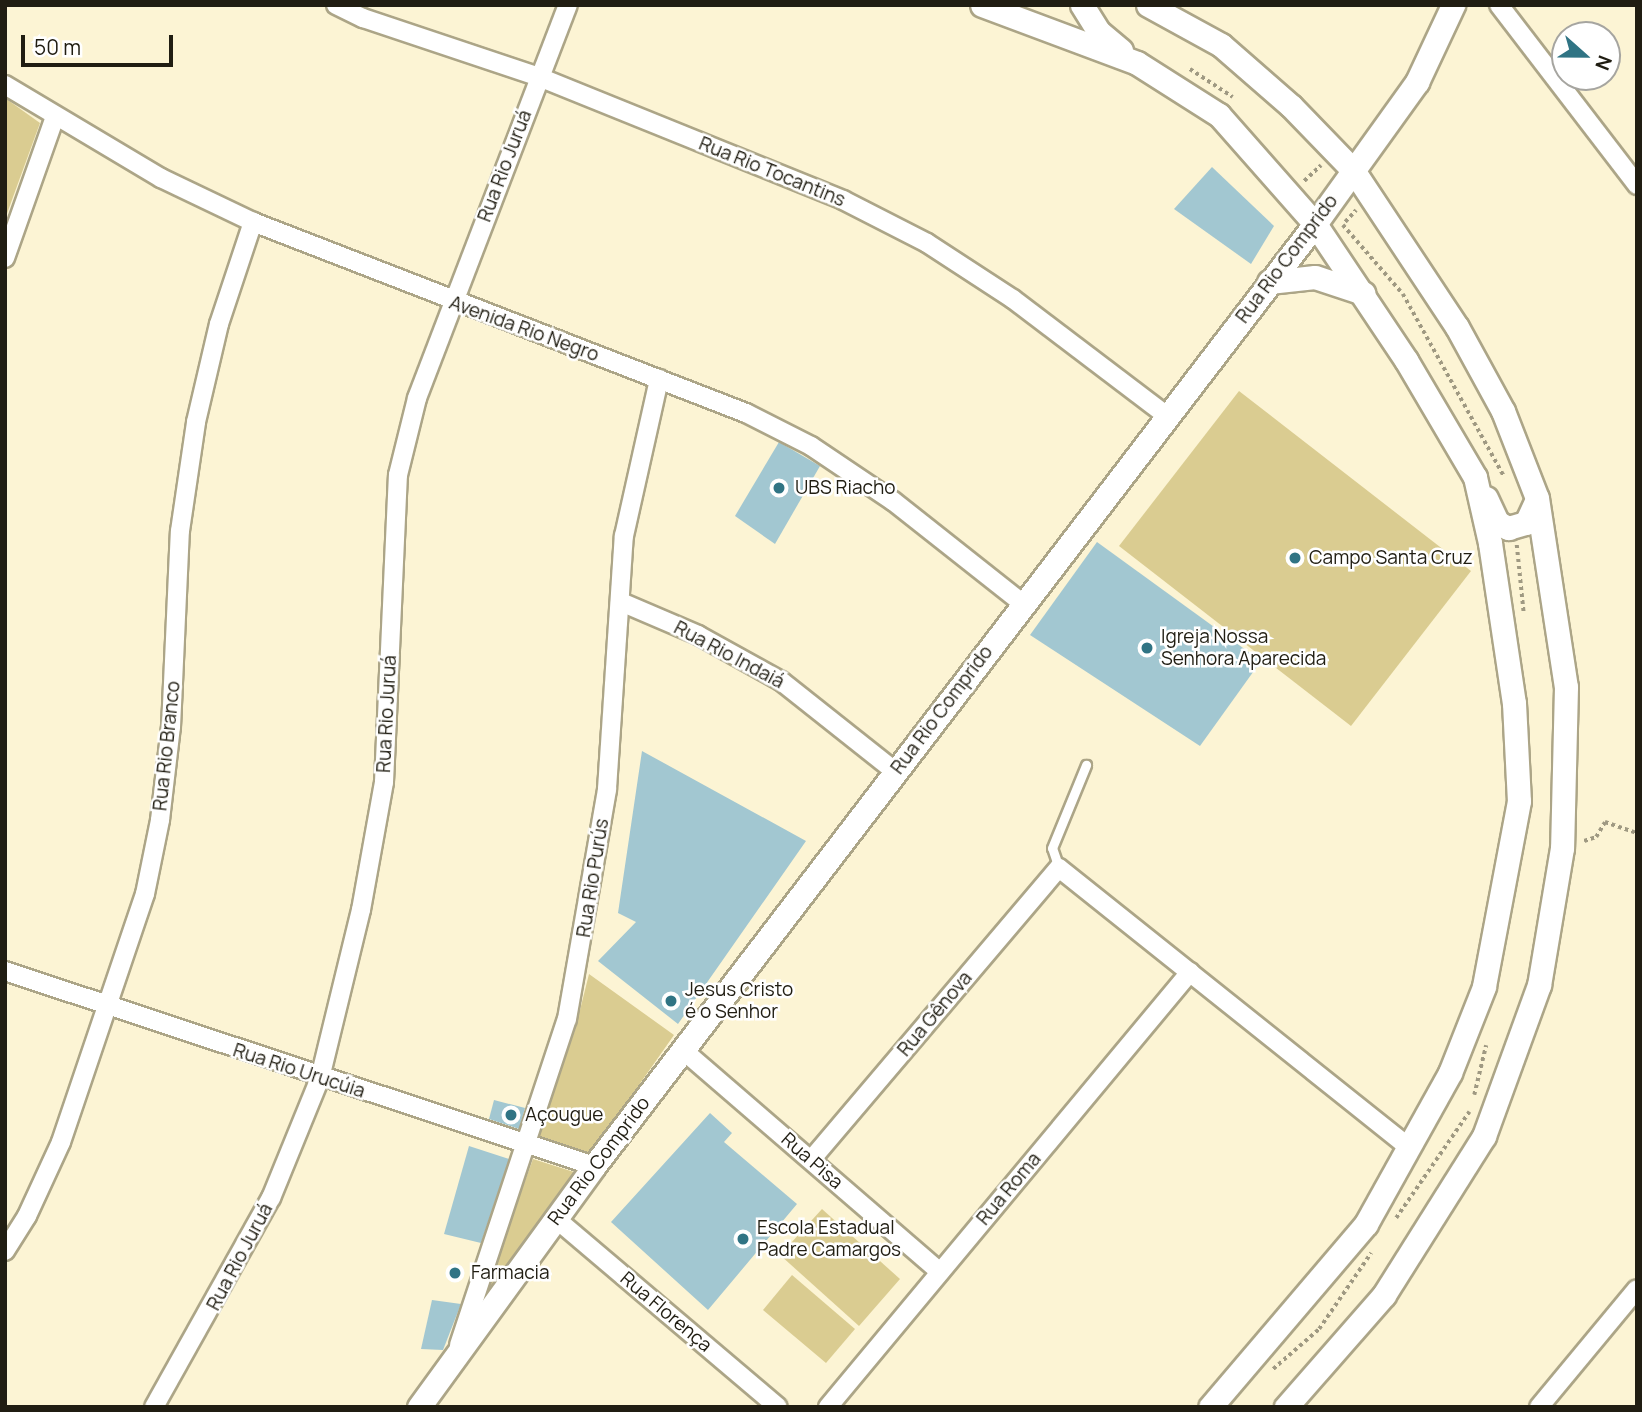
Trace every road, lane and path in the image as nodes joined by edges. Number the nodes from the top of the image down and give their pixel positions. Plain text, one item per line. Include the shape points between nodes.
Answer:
1 (336, 5) edge
2 (568, 5) edge
3 (982, 5) edge
4 (1082, 5) edge
5 (1148, 5) edge
6 (1453, 5) edge
7 (1499, 5) edge
8 (1137, 63) junction
9 (1179, 63) dead end
10 (539, 77) junction
11 (5, 85) edge
12 (1234, 99) dead end
13 (55, 117) junction
14 (1335, 151) junction
15 (1296, 170) dead end
16 (1353, 170) junction
17 (1637, 185) edge
18 (1297, 188) junction
19 (1321, 215) junction
20 (253, 222) junction
21 (5, 258) edge
22 (1269, 282) junction
23 (1363, 293) junction
24 (453, 303) junction
25 (659, 379) junction
26 (1167, 416) junction
27 (1475, 477) junction
28 (1506, 480) dead end
29 (1537, 498) junction
30 (1516, 527) junction
31 (621, 603) junction
32 (1022, 603) junction
33 (1525, 622) dead end
34 (1086, 765) dead end
35 (896, 772) junction
36 (1637, 833) edge
37 (1562, 848) junction
38 (1059, 868) junction
39 (5, 971) edge
40 (1190, 972) junction
41 (109, 1007) junction
42 (1487, 1042) dead end
43 (684, 1051) junction
44 (320, 1078) junction
45 (527, 1146) junction
46 (1410, 1148) junction
47 (811, 1160) junction
48 (594, 1166) junction
49 (555, 1218) junction
50 (1388, 1230) dead end
51 (5, 1251) edge
52 (1373, 1252) dead end
53 (940, 1272) junction
54 (1637, 1289) edge
55 (453, 1361) junction
56 (1269, 1372) dead end
57 (154, 1407) edge
58 (419, 1407) edge
59 (778, 1407) edge
60 (828, 1407) edge
61 (1210, 1407) edge
62 (1286, 1407) edge
63 (1539, 1407) edge

1 - 10 street, Rua Rio Tocantins via 362,18
2 - 10 street, Rua Rio Juruá
3 - 8 street
4 - 8 street via 1098,31
5 - 14 street via 1221,45
6 - 16 street, Rua Rio Comprido via 1417,82
7 - 17 street
8 - 18 street via 1219,115
9 - 12 path
10 - 24 street, Rua Rio Juruá
10 - 26 street, Rua Rio Tocantins via 843,200 927,243 1013,299
11 - 13 street, Avenida Rio Negro
13 - 20 street, Avenida Rio Negro via 161,178
13 - 21 street
14 - 16 street
14 - 18 path
15 - 18 path
16 - 19 street, Rua Rio Comprido
16 - 29 street via 1457,327 1503,411
18 - 19 street
18 - 19 path
19 - 22 street, Rua Rio Comprido
19 - 23 street
19 - 28 path via 1403,294
20 - 24 street, Avenida Rio Negro
20 - 41 street, Rua Rio Branco via 219,324 197,422 180,530 178,620 160,820 145,894
22 - 23 street via 1315,277
22 - 26 street, Rua Rio Comprido
23 - 27 street
24 - 25 street, Avenida Rio Negro
24 - 44 street, Rua Rio Juruá via 417,398 398,475 384,782 361,910
25 - 31 street, Rua Rio Purús via 624,536
25 - 32 street, Avenida Rio Negro via 746,412 811,446 893,501
26 - 32 street, Rua Rio Comprido
27 - 30 street via 1497,522
27 - 46 street via 1490,543 1514,703 1519,801 1484,987 1450,1073
29 - 30 street via 1531,518
29 - 37 street via 1566,687
30 - 33 path
31 - 35 street, Rua Rio Indaiá via 698,635 781,681
31 - 45 street, Rua Rio Purús via 607,789 591,895 567,1020
32 - 35 street, Rua Rio Comprido
34 - 38 lane via 1052,848
35 - 43 street, Rua Rio Comprido
36 - 37 path via 1605,822 1596,837
37 - 62 street via 1539,985 1484,1136 1384,1295
38 - 40 street
38 - 47 street, Rua Gênova
39 - 41 street, Rua Rio Urucúia
40 - 46 street
40 - 53 street, Rua Roma
41 - 44 street, Rua Rio Urucúia
41 - 51 street, Rua Rio Branco via 61,1142 27,1216
42 - 50 path via 1471,1109
43 - 47 street, Rua Pisa
43 - 48 street, Rua Rio Comprido
44 - 45 street, Rua Rio Urucúia
44 - 57 street, Rua Rio Juruá via 271,1198
45 - 48 street, Rua Rio Urucúia
45 - 55 street, Rua Rio Purús
46 - 61 street via 1346,1253
47 - 53 street, Rua Pisa
48 - 49 street, Rua Rio Comprido
49 - 55 street, Rua Rio Comprido
49 - 59 street, Rua Florença
52 - 56 path via 1319,1329
53 - 60 street, Rua Roma
54 - 63 street
55 - 58 street, Rua Rio Comprido

